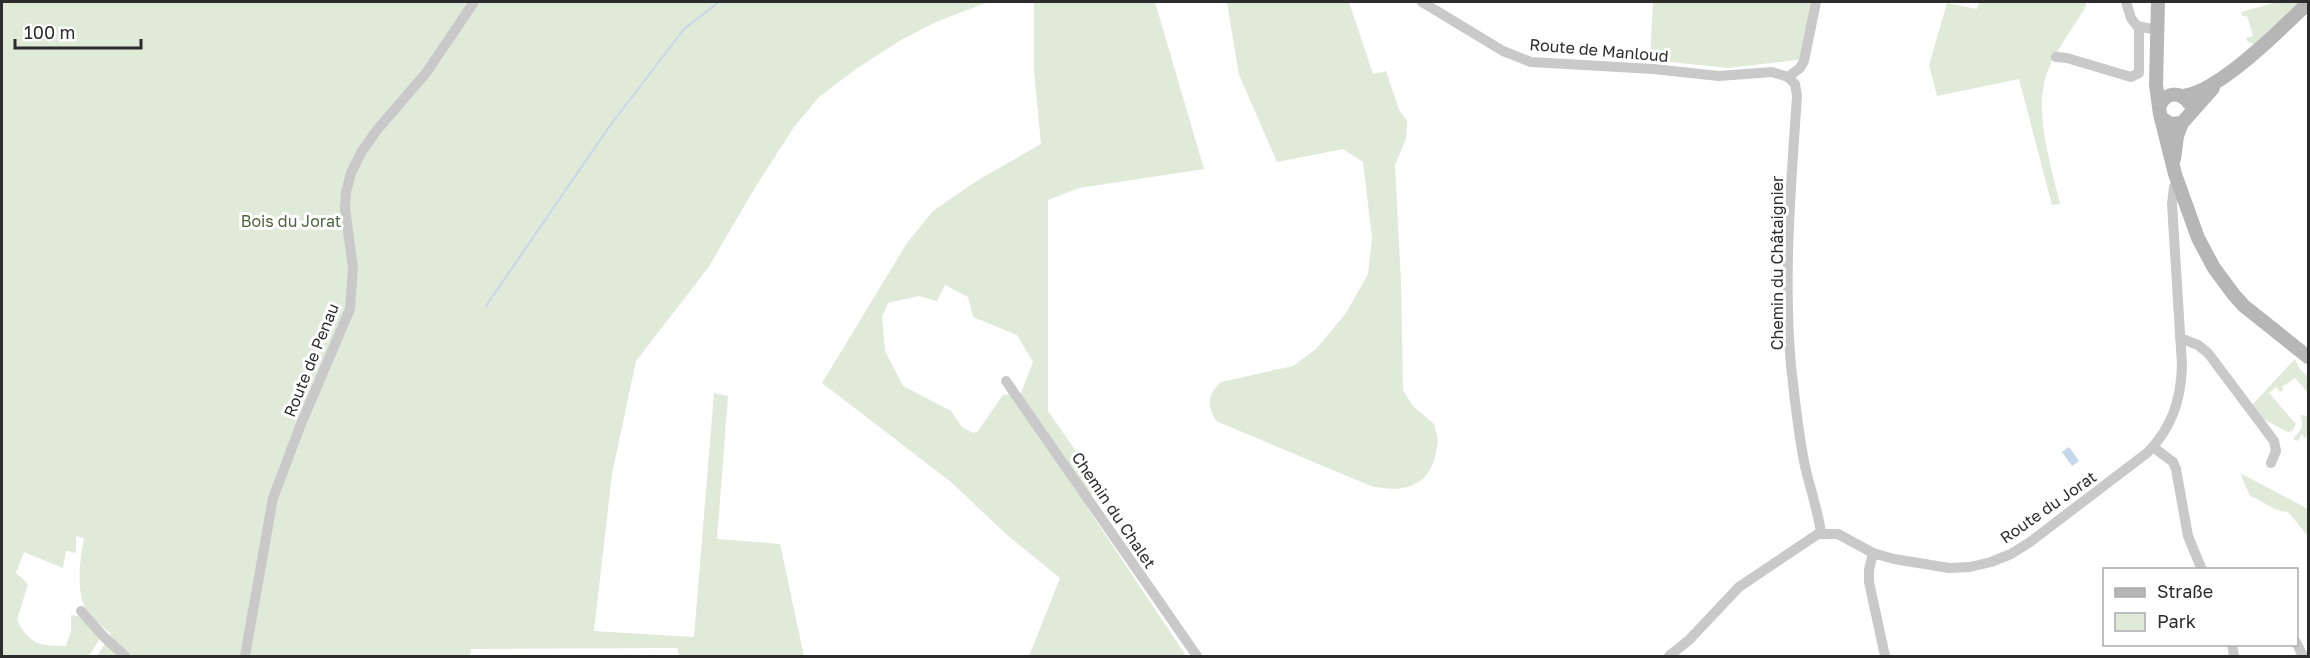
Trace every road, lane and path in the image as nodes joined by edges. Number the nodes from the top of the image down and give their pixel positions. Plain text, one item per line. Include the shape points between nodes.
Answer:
1 (474, 2) edge
2 (1422, 2) edge
3 (1816, 2) edge
4 (2126, 2) edge
5 (2158, 2) edge
6 (2308, 3) edge
7 (2139, 27) junction
8 (2157, 30) junction
9 (2056, 57) dead end
10 (2158, 69) junction
11 (1788, 77) junction
12 (2221, 78) junction
13 (2178, 95) junction
14 (2161, 112) junction
15 (2186, 118) junction
16 (2173, 167) junction
17 (2178, 183) junction
18 (2180, 338) junction
19 (2308, 357) edge
20 (1006, 381) dead end
21 (2153, 447) junction
22 (2271, 463) dead end
23 (1821, 533) junction
24 (1873, 553) junction
25 (2201, 568) edge
26 (81, 611) dead end
27 (1191, 655) edge
28 (125, 657) edge
29 (245, 657) edge
30 (1669, 657) edge
31 (1885, 657) edge

1 - 29 street, Route de Penau via 426,73 377,130 351,173 345,208 353,268 350,309 273,498
2 - 11 street, Route de Manloud via 1503,51 1531,62 1719,76 1772,72
3 - 11 street via 1804,61
4 - 7 street
5 - 8 main road
6 - 12 main road
7 - 8 street
7 - 9 street via 2140,66 2135,76
8 - 10 main road
10 - 13 main road via 2164,82
10 - 14 main road via 2156,90
11 - 23 street, Chemin du Châtaignier via 1795,84 1797,96 1789,211 1791,366 1805,466
12 - 13 main road via 2196,93
12 - 15 main road
13 - 14 main road via 2165,98
13 - 15 main road via 2190,106
14 - 15 main road via 2170,124
14 - 16 main road
15 - 16 main road via 2175,142
16 - 17 main road
17 - 18 street, Route du Jorat via 2172,204
17 - 19 main road via 2198,238 2224,284 2244,306
18 - 21 street, Route du Jorat via 2179,398 2168,427
18 - 22 street via 2208,353 2269,434 2276,450
20 - 27 street, Chemin du Chalet
21 - 24 street, Route du Jorat via 2043,533 1991,562 1949,568
21 - 25 street via 2176,469 2188,536
23 - 24 street, Route du Jorat via 1843,536
23 - 30 street via 1739,587
24 - 31 street via 1869,582
26 - 28 street

